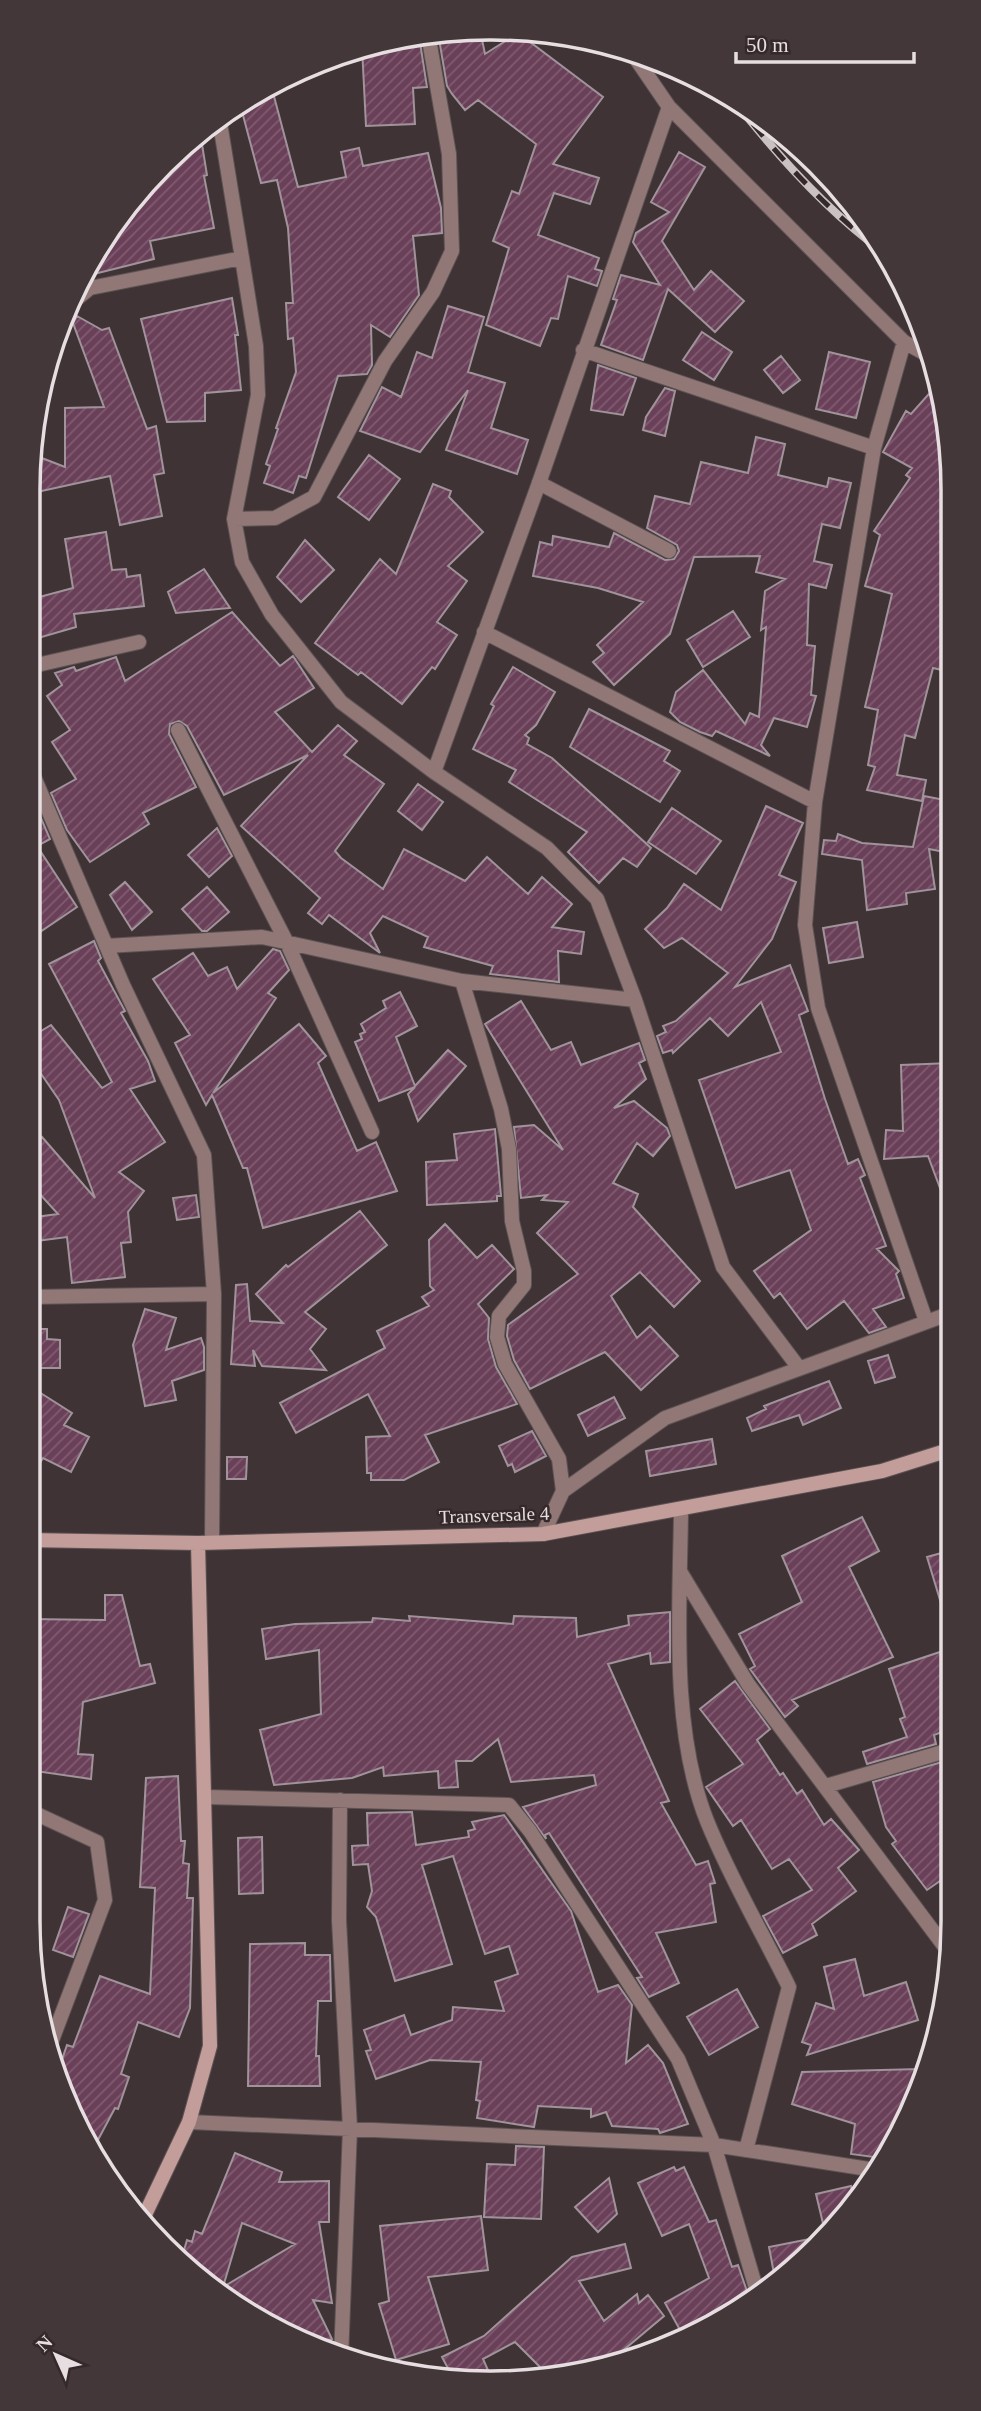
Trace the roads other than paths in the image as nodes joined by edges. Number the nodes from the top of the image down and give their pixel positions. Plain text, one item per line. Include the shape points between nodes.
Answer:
1 (430, 44) edge
2 (642, 67) edge
3 (669, 107) junction
4 (221, 129) edge
5 (242, 258) junction
6 (88, 290) edge
7 (904, 342) junction
8 (583, 350) junction
9 (918, 350) edge
10 (874, 448) junction
11 (540, 483) junction
12 (234, 519) junction
13 (669, 551) dead end
14 (485, 632) junction
15 (139, 642) dead end
16 (40, 664) edge
17 (178, 730) dead end
18 (434, 772) junction
19 (40, 791) edge
20 (816, 802) junction
21 (287, 943) junction
22 (106, 946) junction
23 (462, 981) junction
24 (635, 1000) junction
25 (372, 1132) dead end
26 (214, 1294) junction
27 (40, 1297) edge
28 (941, 1316) edge
29 (926, 1321) junction
30 (799, 1368) junction
31 (941, 1452) edge
32 (564, 1491) junction
33 (681, 1511) junction
34 (543, 1534) junction
35 (40, 1540) edge
36 (205, 1543) junction
37 (680, 1571) junction
38 (941, 1752) edge
39 (826, 1786) junction
40 (206, 1797) junction
41 (340, 1800) junction
42 (40, 1816) edge
43 (940, 1941) edge
44 (55, 2032) edge
45 (189, 2122) junction
46 (349, 2128) junction
47 (714, 2145) junction
48 (746, 2150) junction
49 (866, 2169) edge
50 (147, 2211) edge
51 (755, 2285) edge
52 (341, 2345) edge

1 - 12 street via 449,155 452,251 433,292 385,361 314,497 275,518
2 - 3 street
3 - 7 street
3 - 8 street
4 - 5 street
5 - 6 street
5 - 12 street via 256,345 258,395
7 - 9 street
7 - 10 street
8 - 10 street
8 - 11 street
10 - 20 street
11 - 13 street
11 - 14 street
12 - 18 street via 242,562 272,615 341,702
14 - 18 street
14 - 20 street
15 - 16 street
17 - 21 street
18 - 24 street via 547,848 597,899
19 - 22 street
20 - 29 street via 805,925 818,1008
21 - 22 street via 262,937
21 - 23 street
21 - 25 street
22 - 26 street via 204,1155
23 - 24 street
23 - 32 street via 501,1109 509,1149 512,1221 524,1272 524,1285 499,1316 497,1337 505,1364 559,1459
24 - 30 street via 723,1267
26 - 27 street
26 - 36 street
28 - 29 street
29 - 30 street
30 - 32 street via 665,1418
31 - 33 main road, Transversale 4 via 883,1471
32 - 34 street
33 - 34 main road, Transversale 4
33 - 37 street
34 - 36 main road, Transversale 4
35 - 36 main road, Transversale 4
36 - 40 main road
37 - 39 street via 748,1684
37 - 48 street via 679,1667 688,1746 706,1819 789,1987
38 - 39 street
39 - 43 street
40 - 41 street
40 - 45 main road via 211,2046
41 - 46 street via 339,1920
41 - 47 street via 509,1805 678,2059
42 - 44 street via 97,1842 105,1900
45 - 46 street
45 - 50 main road
46 - 47 street
46 - 52 street
47 - 48 street
47 - 51 street
48 - 49 street

